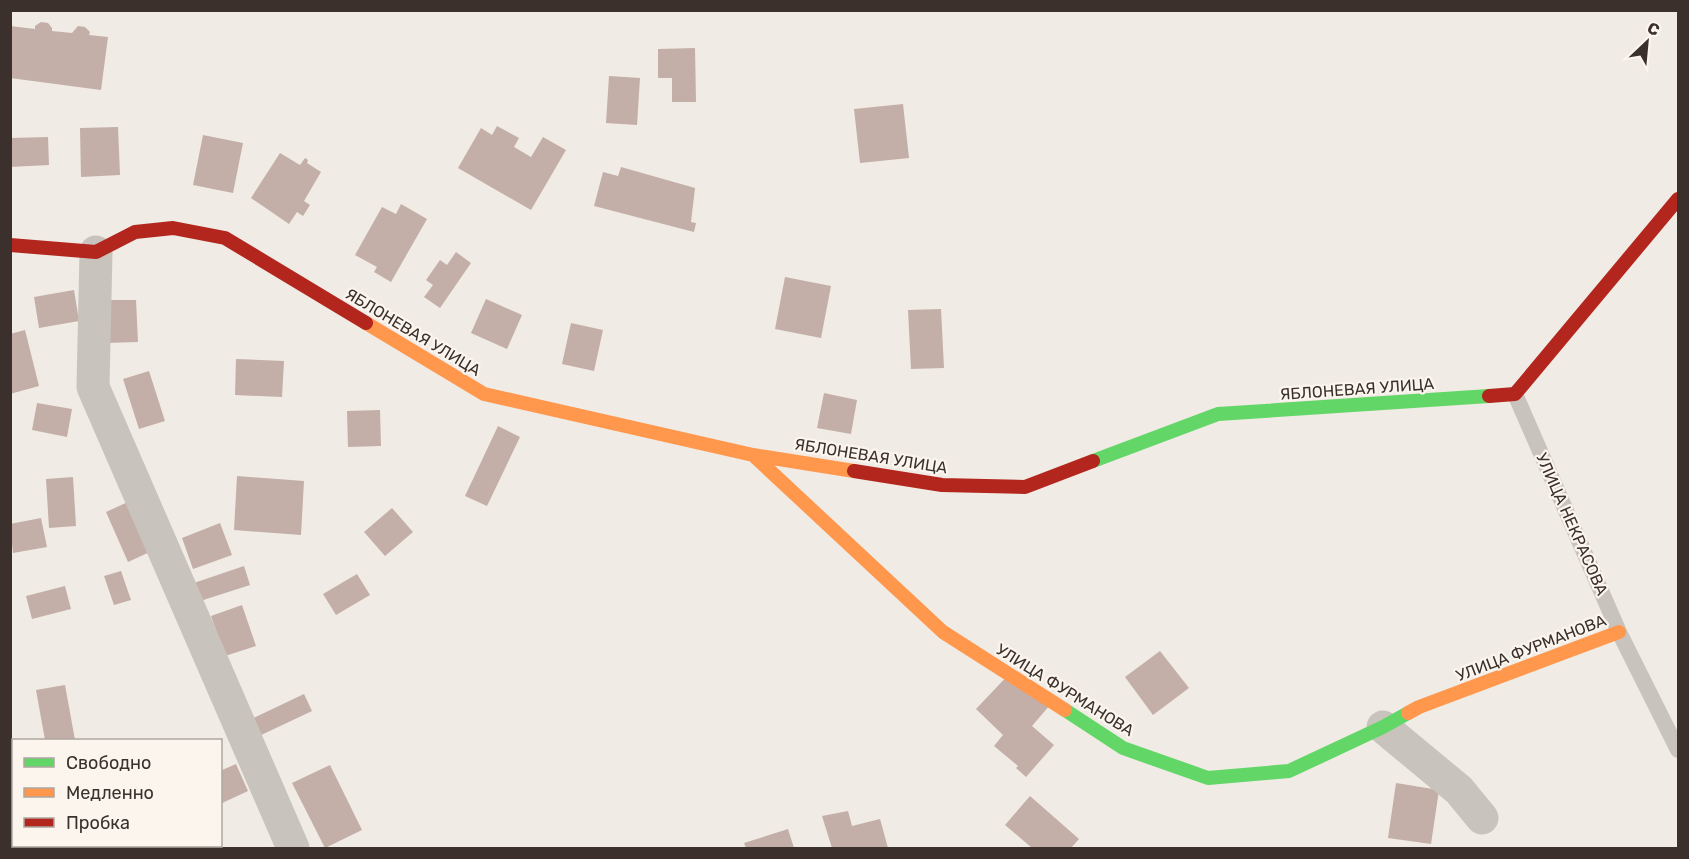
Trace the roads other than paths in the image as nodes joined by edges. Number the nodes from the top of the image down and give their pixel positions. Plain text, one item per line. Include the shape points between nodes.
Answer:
1 (1678, 199) edge
2 (10, 244) edge
3 (96, 252) junction
4 (1515, 394) junction
5 (753, 455) junction
6 (1619, 632) junction
7 (1383, 727) junction
8 (1678, 750) edge
9 (1482, 818) dead end
10 (293, 849) edge

1 - 4 street
2 - 3 street
3 - 5 street, ЯБЛОНЕВАЯ УЛИЦА via 135,232 173,228 225,238 484,394
3 - 10 street via 93,387
4 - 5 street, ЯБЛОНЕВАЯ УЛИЦА via 1218,414 1025,487 942,485
4 - 6 lane, УЛИЦА НЕКРАСОВА
5 - 7 street, УЛИЦА ФУРМАНОВА via 943,632 1124,747 1208,778 1289,771
6 - 7 street, УЛИЦА ФУРМАНОВА via 1419,707
6 - 8 lane, УЛИЦА НЕКРАСОВА
7 - 9 street via 1459,790

